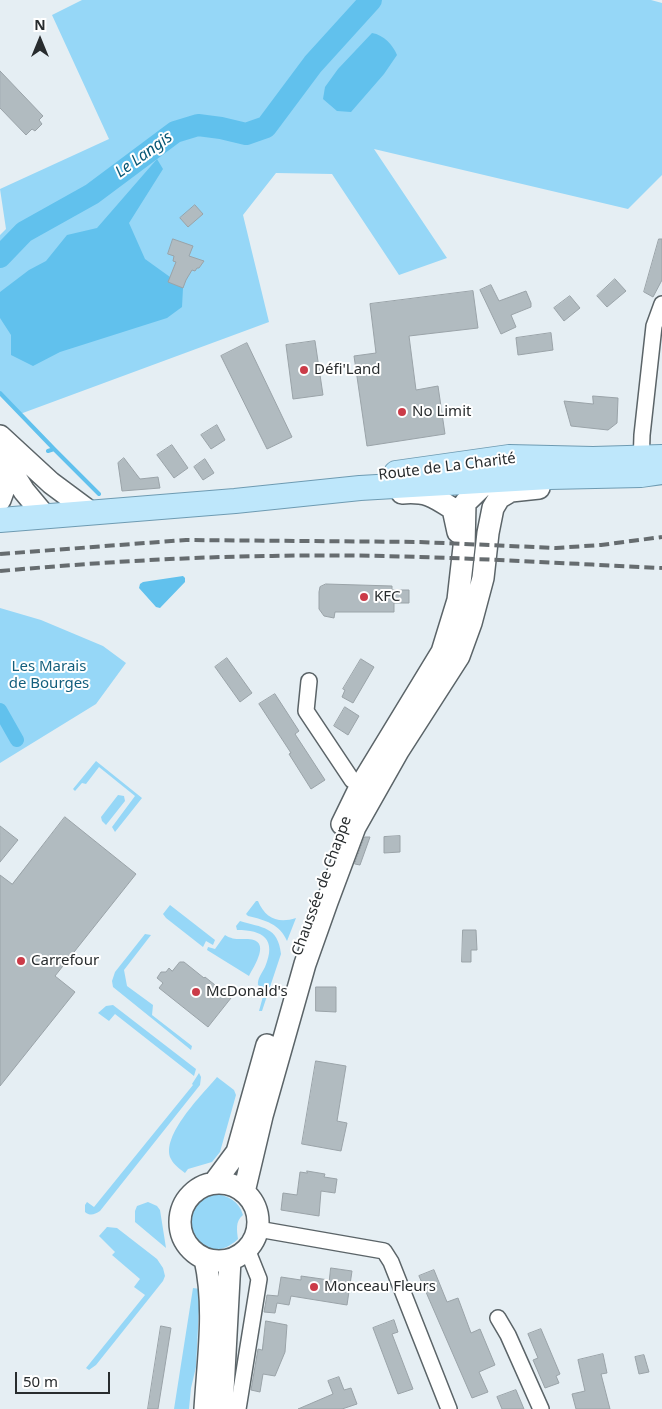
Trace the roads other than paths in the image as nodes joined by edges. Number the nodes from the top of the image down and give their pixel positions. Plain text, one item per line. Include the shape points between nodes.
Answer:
1 (662, 304) edge
2 (0, 436) edge
3 (2, 456) edge
4 (593, 459) junction
5 (652, 465) edge
6 (431, 468) junction
7 (51, 483) junction
8 (473, 487) junction
9 (0, 500) edge
10 (235, 501) junction
11 (90, 512) junction
12 (44, 515) junction
13 (0, 520) edge
14 (458, 600) junction
15 (471, 623) junction
16 (309, 682) dead end
17 (361, 785) junction
18 (214, 1183) junction
19 (244, 1192) junction
20 (258, 1229) junction
21 (239, 1255) junction
22 (205, 1260) junction
23 (498, 1318) dead end
24 (450, 1407) edge
25 (205, 1409) edge
26 (222, 1409) edge
27 (238, 1409) edge
28 (541, 1409) edge

1 - 5 street via 654,326
2 - 7 main road
3 - 9 main road via 8,478
3 - 12 main road
4 - 5 main road, Route de La Charité
4 - 6 main road, Route de La Charité via 509,457
4 - 8 main road via 492,475
5 - 8 main road, Route de La Charité
5 - 15 main road, Chaussée de Chappe via 511,491 499,498 493,508 483,578
6 - 8 main road
6 - 10 main road, Route de La Charité via 272,490
7 - 11 main road
7 - 12 main road
8 - 10 main road, Route de La Charité via 360,488
8 - 14 main road, Chaussée de Chappe via 465,503
8 - 15 main road, Chaussée de Chappe via 481,513 482,548
10 - 11 main road, Route de La Charité
10 - 14 main road, Chaussée de Chappe via 268,504 418,492 435,497 453,509 458,528
11 - 12 main road, Route de La Charité
12 - 13 main road, Route de La Charité
14 - 17 main road, Chaussée de Chappe via 442,652
15 - 19 main road, Chaussée de Chappe via 458,656 355,827 305,964
16 - 17 street via 306,712 352,780
17 - 18 main road, Chaussée de Chappe via 340,828 313,905 268,1042 237,1152
18 - 19 main road via 232,1185
18 - 22 main road, Chaussée de Chappe via 194,1190 181,1210 179,1223 188,1248
19 - 20 main road via 258,1214
20 - 21 main road via 251,1245
20 - 24 street via 384,1250
21 - 22 main road via 218,1262
21 - 26 main road
21 - 27 street via 259,1280
22 - 25 main road via 212,1302
23 - 28 street

